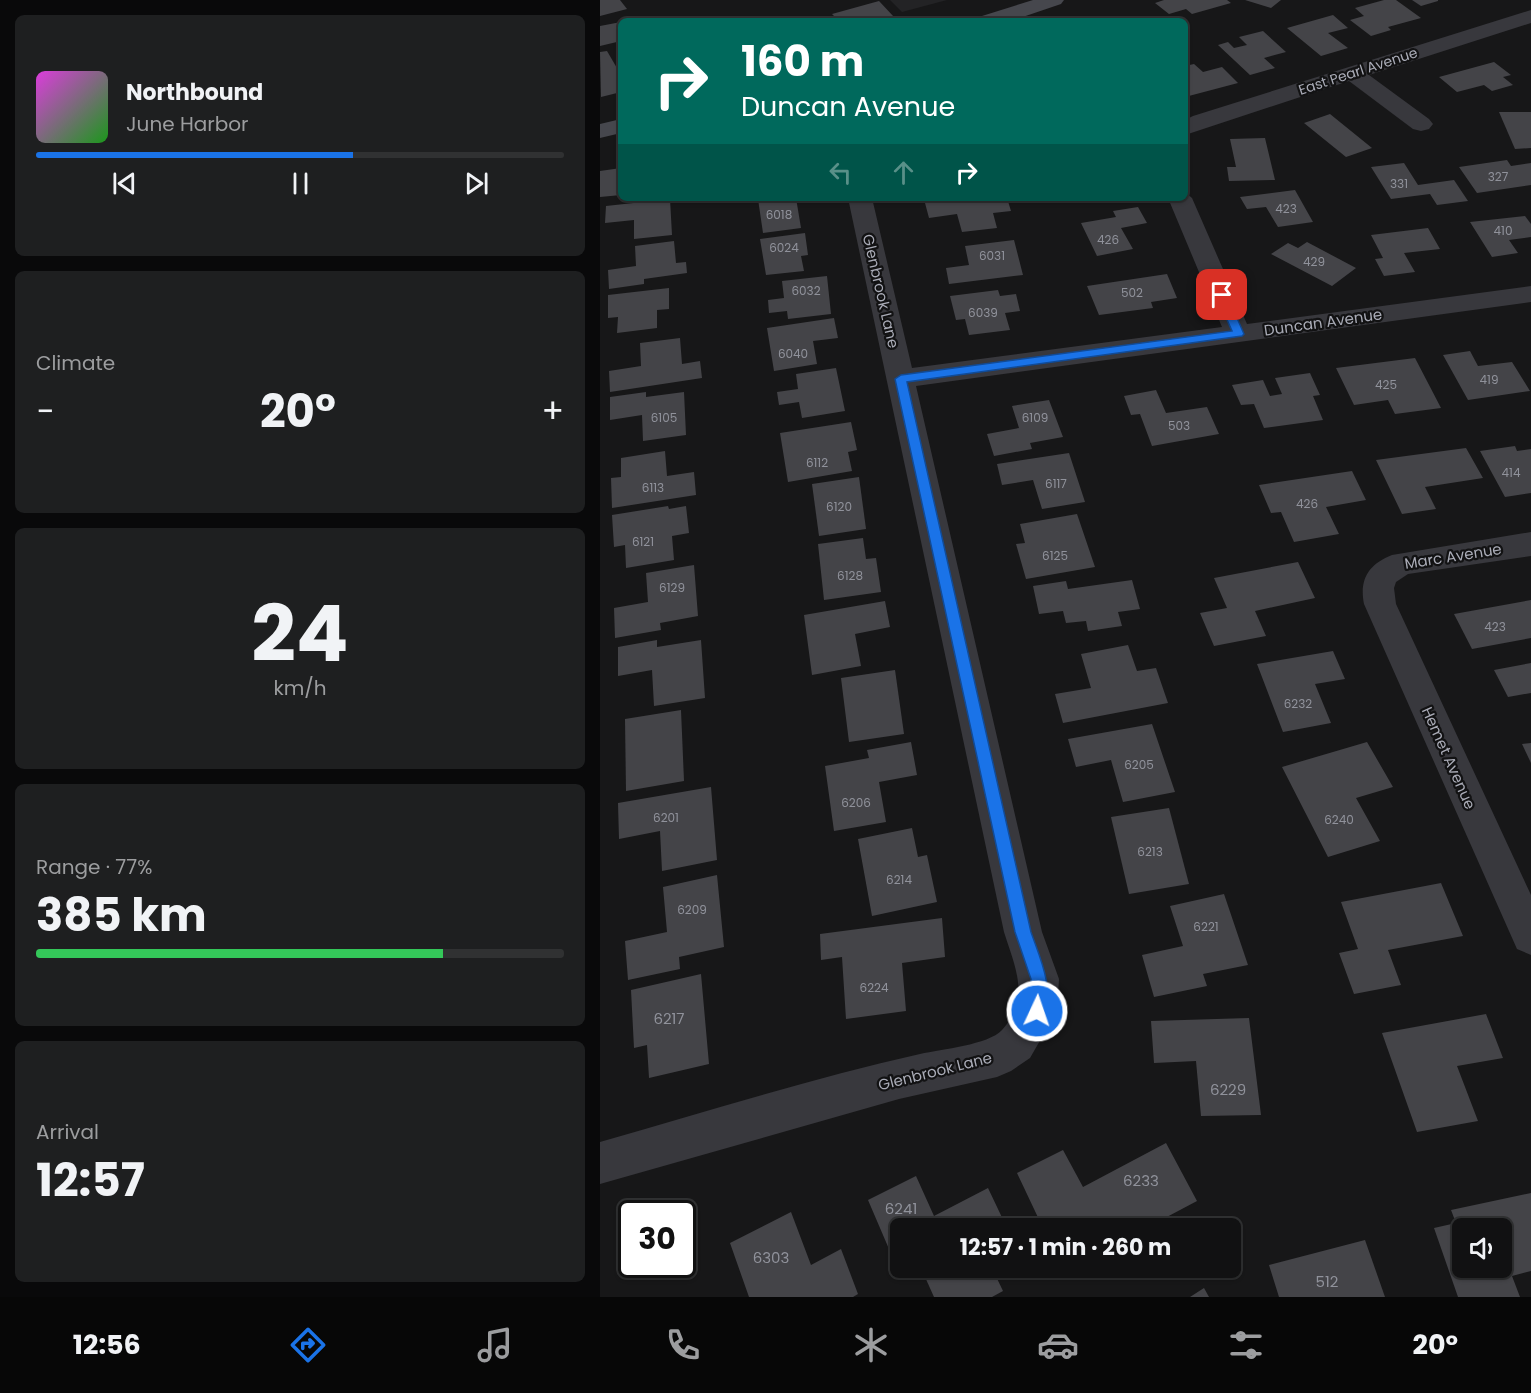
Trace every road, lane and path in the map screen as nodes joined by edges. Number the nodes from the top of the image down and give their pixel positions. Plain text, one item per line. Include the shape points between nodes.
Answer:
1 (1054, 0) edge
2 (1531, 16) edge
3 (999, 18) edge
4 (1353, 73) junction
5 (1421, 124) dead end
6 (618, 127) edge
7 (1188, 127) edge
8 (600, 131) edge
9 (861, 201) edge
10 (1181, 201) edge
11 (1531, 294) edge
12 (1238, 334) junction
13 (901, 379) junction
14 (1531, 544) edge
15 (1380, 578) joint
16 (1521, 894) edge
17 (1531, 937) edge
18 (600, 1163) edge

1 - 3 main road
2 - 4 street, East Pearl Avenue
4 - 5 street
4 - 7 street, East Pearl Avenue
6 - 8 main road
9 - 13 street, Glenbrook Lane
10 - 12 street
11 - 12 street, Duncan Avenue
12 - 13 street, Duncan Avenue
13 - 18 street, Glenbrook Lane via 1023,932 1039,979 1037,1011 1016,1044 997,1058 899,1079
14 - 15 street, Marc Avenue via 1403,563 1385,570
15 - 16 street, Hemet Avenue via 1380,604
16 - 17 street, Hemet Avenue

